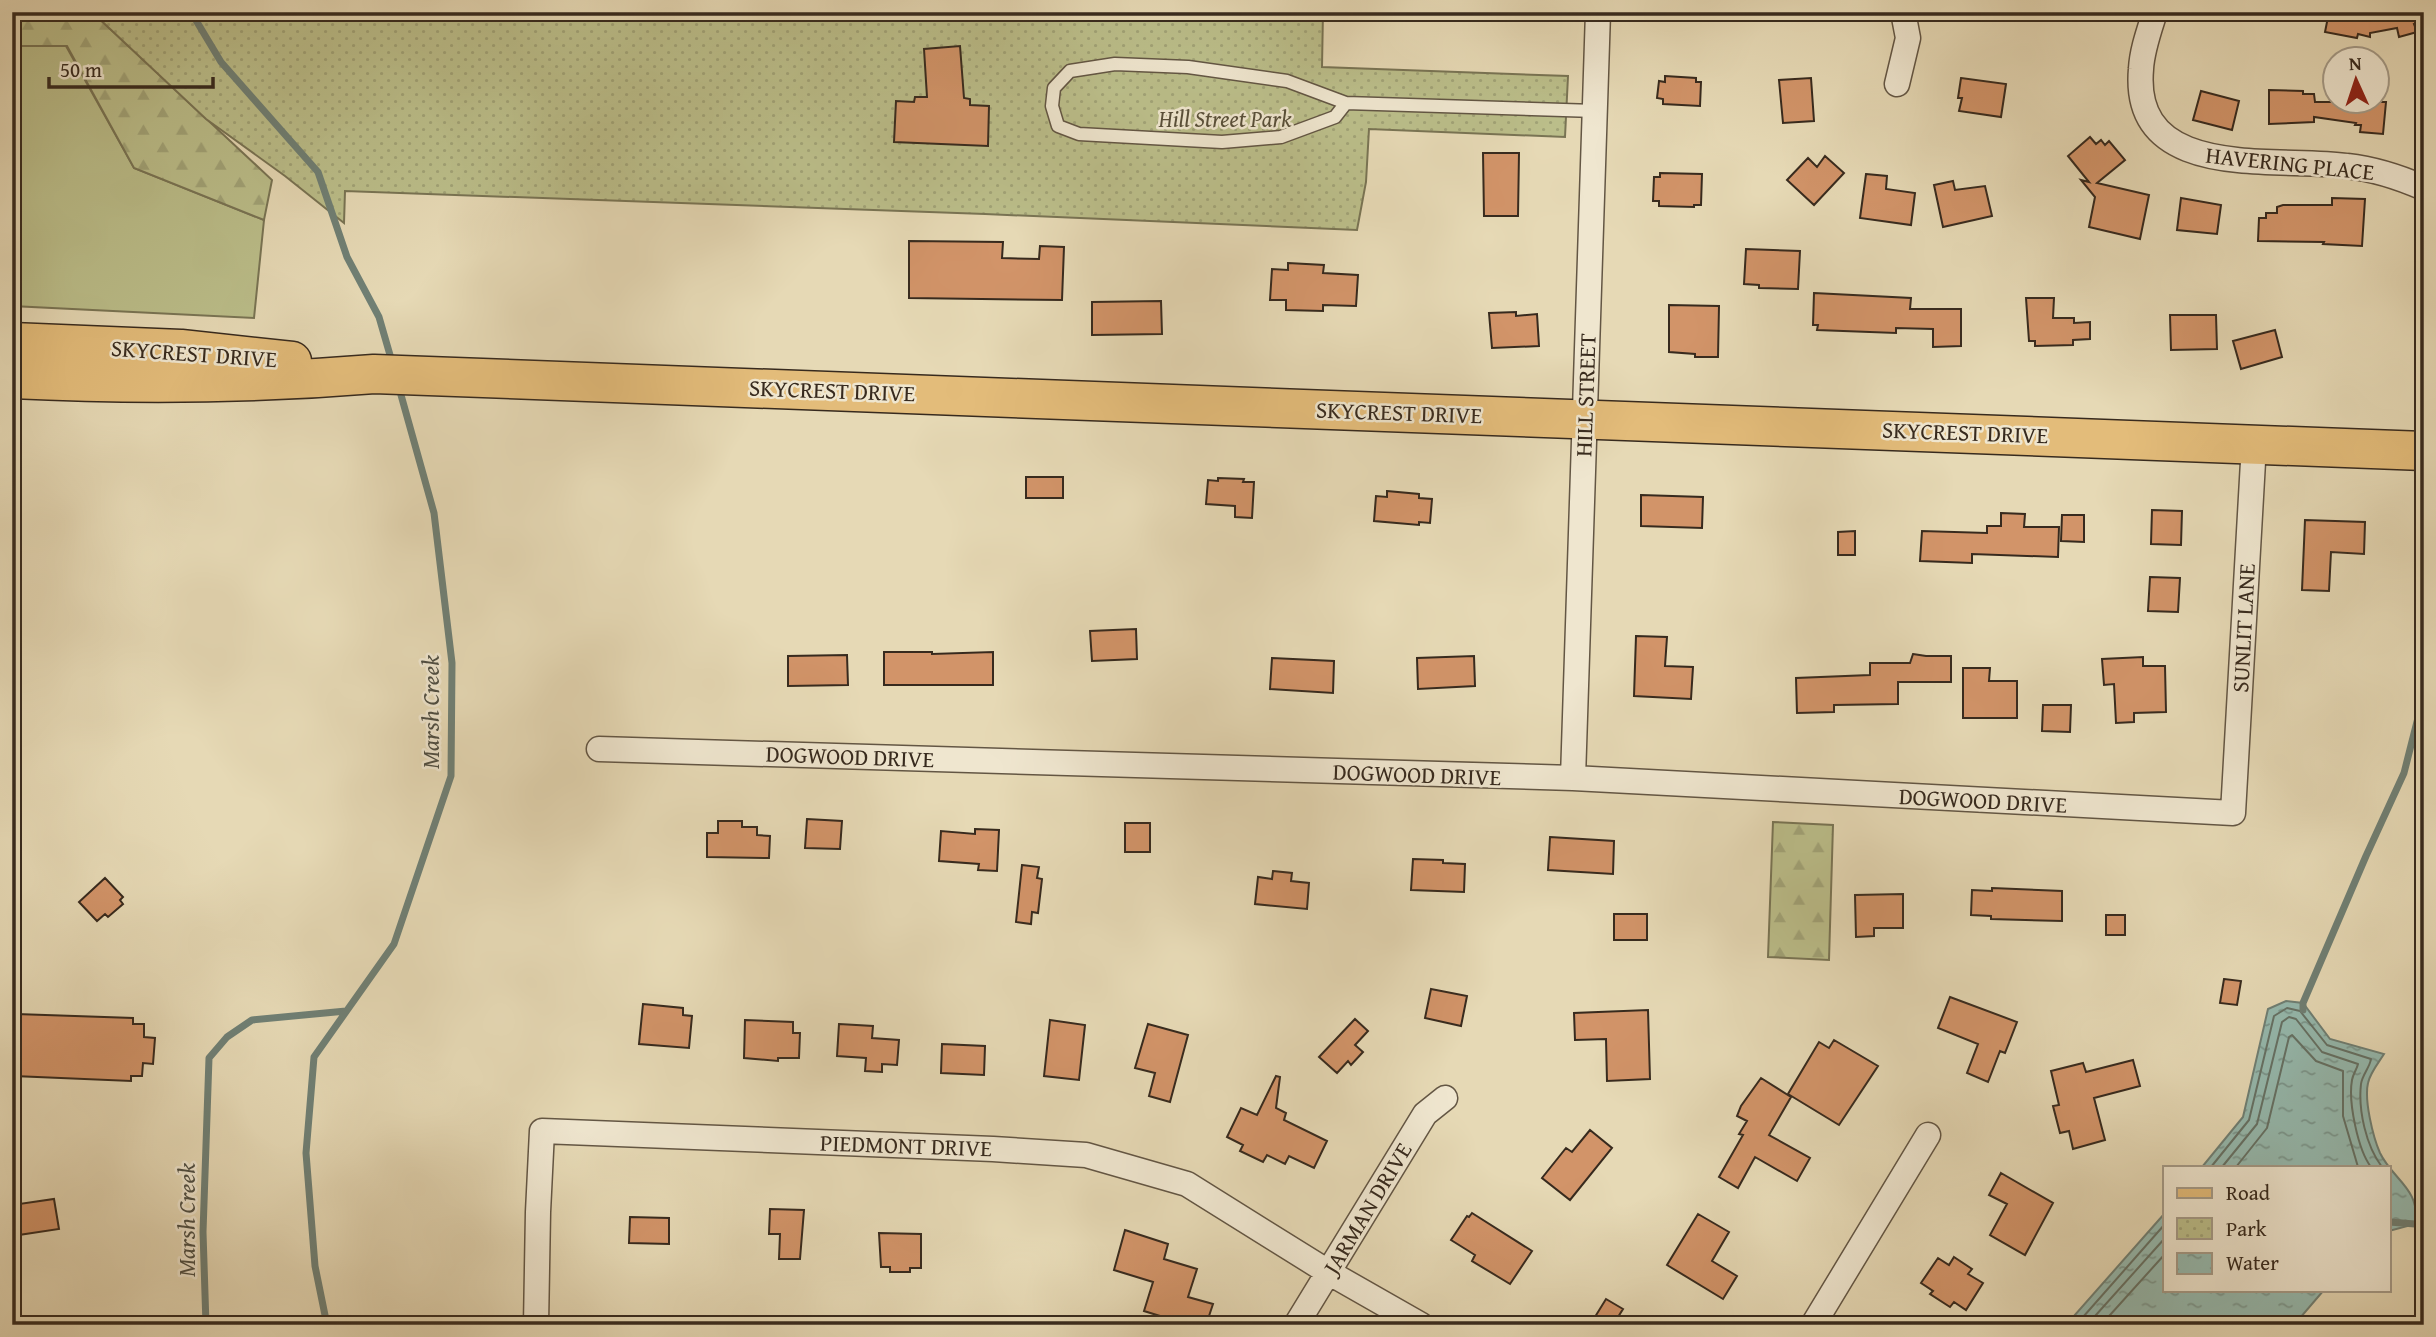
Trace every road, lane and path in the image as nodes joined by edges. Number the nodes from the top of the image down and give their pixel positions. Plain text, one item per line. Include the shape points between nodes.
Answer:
1 (1598, 12) edge
2 (1903, 12) edge
3 (2155, 12) edge
4 (1897, 84) dead end
5 (1346, 103) junction
6 (1595, 111) junction
7 (2424, 188) edge
8 (12, 342) edge
9 (374, 374) junction
10 (12, 379) edge
11 (1585, 419) junction
12 (2253, 444) junction
13 (2424, 451) edge
14 (599, 749) dead end
15 (1573, 778) junction
16 (2234, 813) joint
17 (1445, 1098) dead end
18 (1928, 1135) dead end
19 (1328, 1272) junction
20 (536, 1325) edge
21 (1296, 1325) edge
22 (1421, 1325) edge
23 (1813, 1325) edge

1 - 6 street, HILL STREET
2 - 4 street via 1908,38
3 - 7 street, HAVERING PLACE via 2140,71 2142,98 2154,126 2169,141 2196,153 2245,161 2346,165
5 - 5 lane via 1287,81 1188,67 1115,64 1070,71 1054,88 1052,106 1058,126 1079,134 1222,142 1281,137 1335,117
5 - 6 lane
6 - 11 street, HILL STREET
8 - 9 main road, SKYCREST DRIVE via 181,349
9 - 10 main road, SKYCREST DRIVE via 171,385
9 - 11 main road, SKYCREST DRIVE
11 - 12 main road, SKYCREST DRIVE
11 - 15 street, HILL STREET
12 - 13 main road, SKYCREST DRIVE
12 - 16 street, SUNLIT LANE
14 - 15 street, DOGWOOD DRIVE
15 - 16 street, DOGWOOD DRIVE
17 - 19 street, JARMAN DRIVE via 1424,1114
18 - 23 street
19 - 20 street, PIEDMONT DRIVE via 1187,1184 1086,1155 542,1131
19 - 21 street, JARMAN DRIVE
19 - 22 street, PIEDMONT DRIVE

